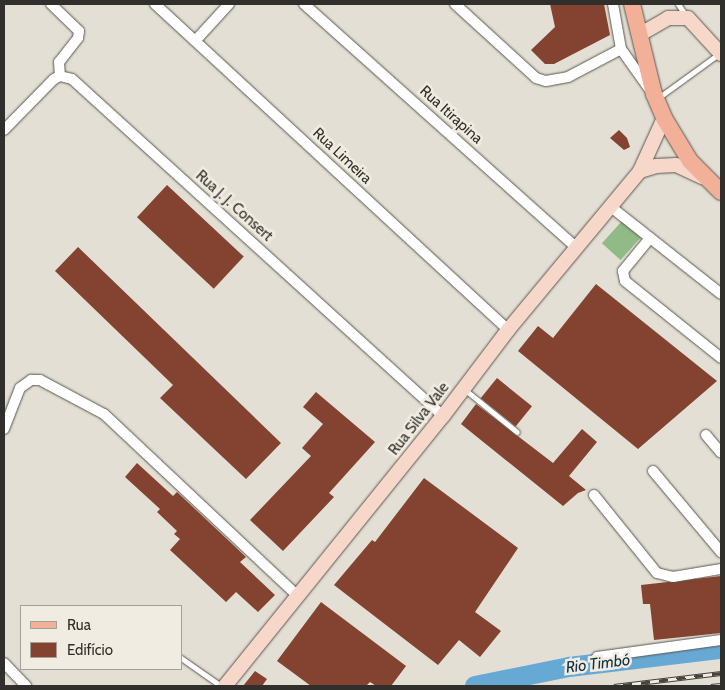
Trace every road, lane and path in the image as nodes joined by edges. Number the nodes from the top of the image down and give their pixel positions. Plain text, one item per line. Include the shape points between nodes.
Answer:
1 (50, 4) edge
2 (155, 4) edge
3 (229, 4) edge
4 (304, 4) edge
5 (455, 4) edge
6 (613, 4) edge
7 (632, 4) edge
8 (678, 4) edge
9 (688, 18) junction
10 (639, 35) junction
11 (196, 40) junction
12 (621, 49) junction
13 (721, 53) edge
14 (60, 76) junction
15 (655, 97) junction
16 (664, 118) junction
17 (4, 130) edge
18 (640, 171) junction
19 (702, 177) junction
20 (721, 192) edge
21 (611, 207) junction
22 (650, 238) junction
23 (577, 248) junction
24 (721, 294) edge
25 (508, 330) junction
26 (721, 358) edge
27 (464, 388) junction
28 (443, 416) junction
29 (4, 429) edge
30 (517, 432) dead end
31 (706, 435) dead end
32 (721, 453) edge
33 (652, 471) dead end
34 (594, 495) dead end
35 (721, 552) edge
36 (721, 569) edge
37 (298, 596) junction
38 (721, 640) edge
39 (597, 657) dead end
40 (182, 659) edge
41 (4, 663) edge
42 (26, 686) edge
43 (221, 686) edge
44 (225, 686) edge

1 - 14 street via 79,31 78,38 59,62
2 - 11 street, Rua Limeira
3 - 11 street
4 - 23 street, Rua Itirapina
5 - 12 street via 541,80 568,77
6 - 12 street
7 - 10 main road
8 - 9 lane
9 - 10 street via 668,18
9 - 13 street
10 - 15 main road
11 - 25 street, Rua Limeira
12 - 15 street
13 - 15 lane
14 - 17 street
14 - 28 street, Rua J. J. Consert via 72,79
15 - 16 main road
16 - 18 street, Rua Silva Vale
16 - 19 main road via 677,144
18 - 19 street via 676,165
18 - 21 street, Rua Silva Vale
19 - 20 main road
21 - 22 street
21 - 23 street, Rua Silva Vale
22 - 24 street
22 - 26 street via 623,271 625,281
23 - 25 street, Rua Silva Vale
25 - 27 street, Rua Silva Vale
27 - 28 street, Rua Silva Vale
27 - 30 lane
28 - 37 street, Rua Silva Vale
29 - 37 street via 20,388 31,380 40,380 104,414
31 - 32 street
33 - 35 street
34 - 36 street via 657,573 673,576
37 - 44 street, Rua Silva Vale
38 - 39 street
40 - 43 lane
41 - 42 street

